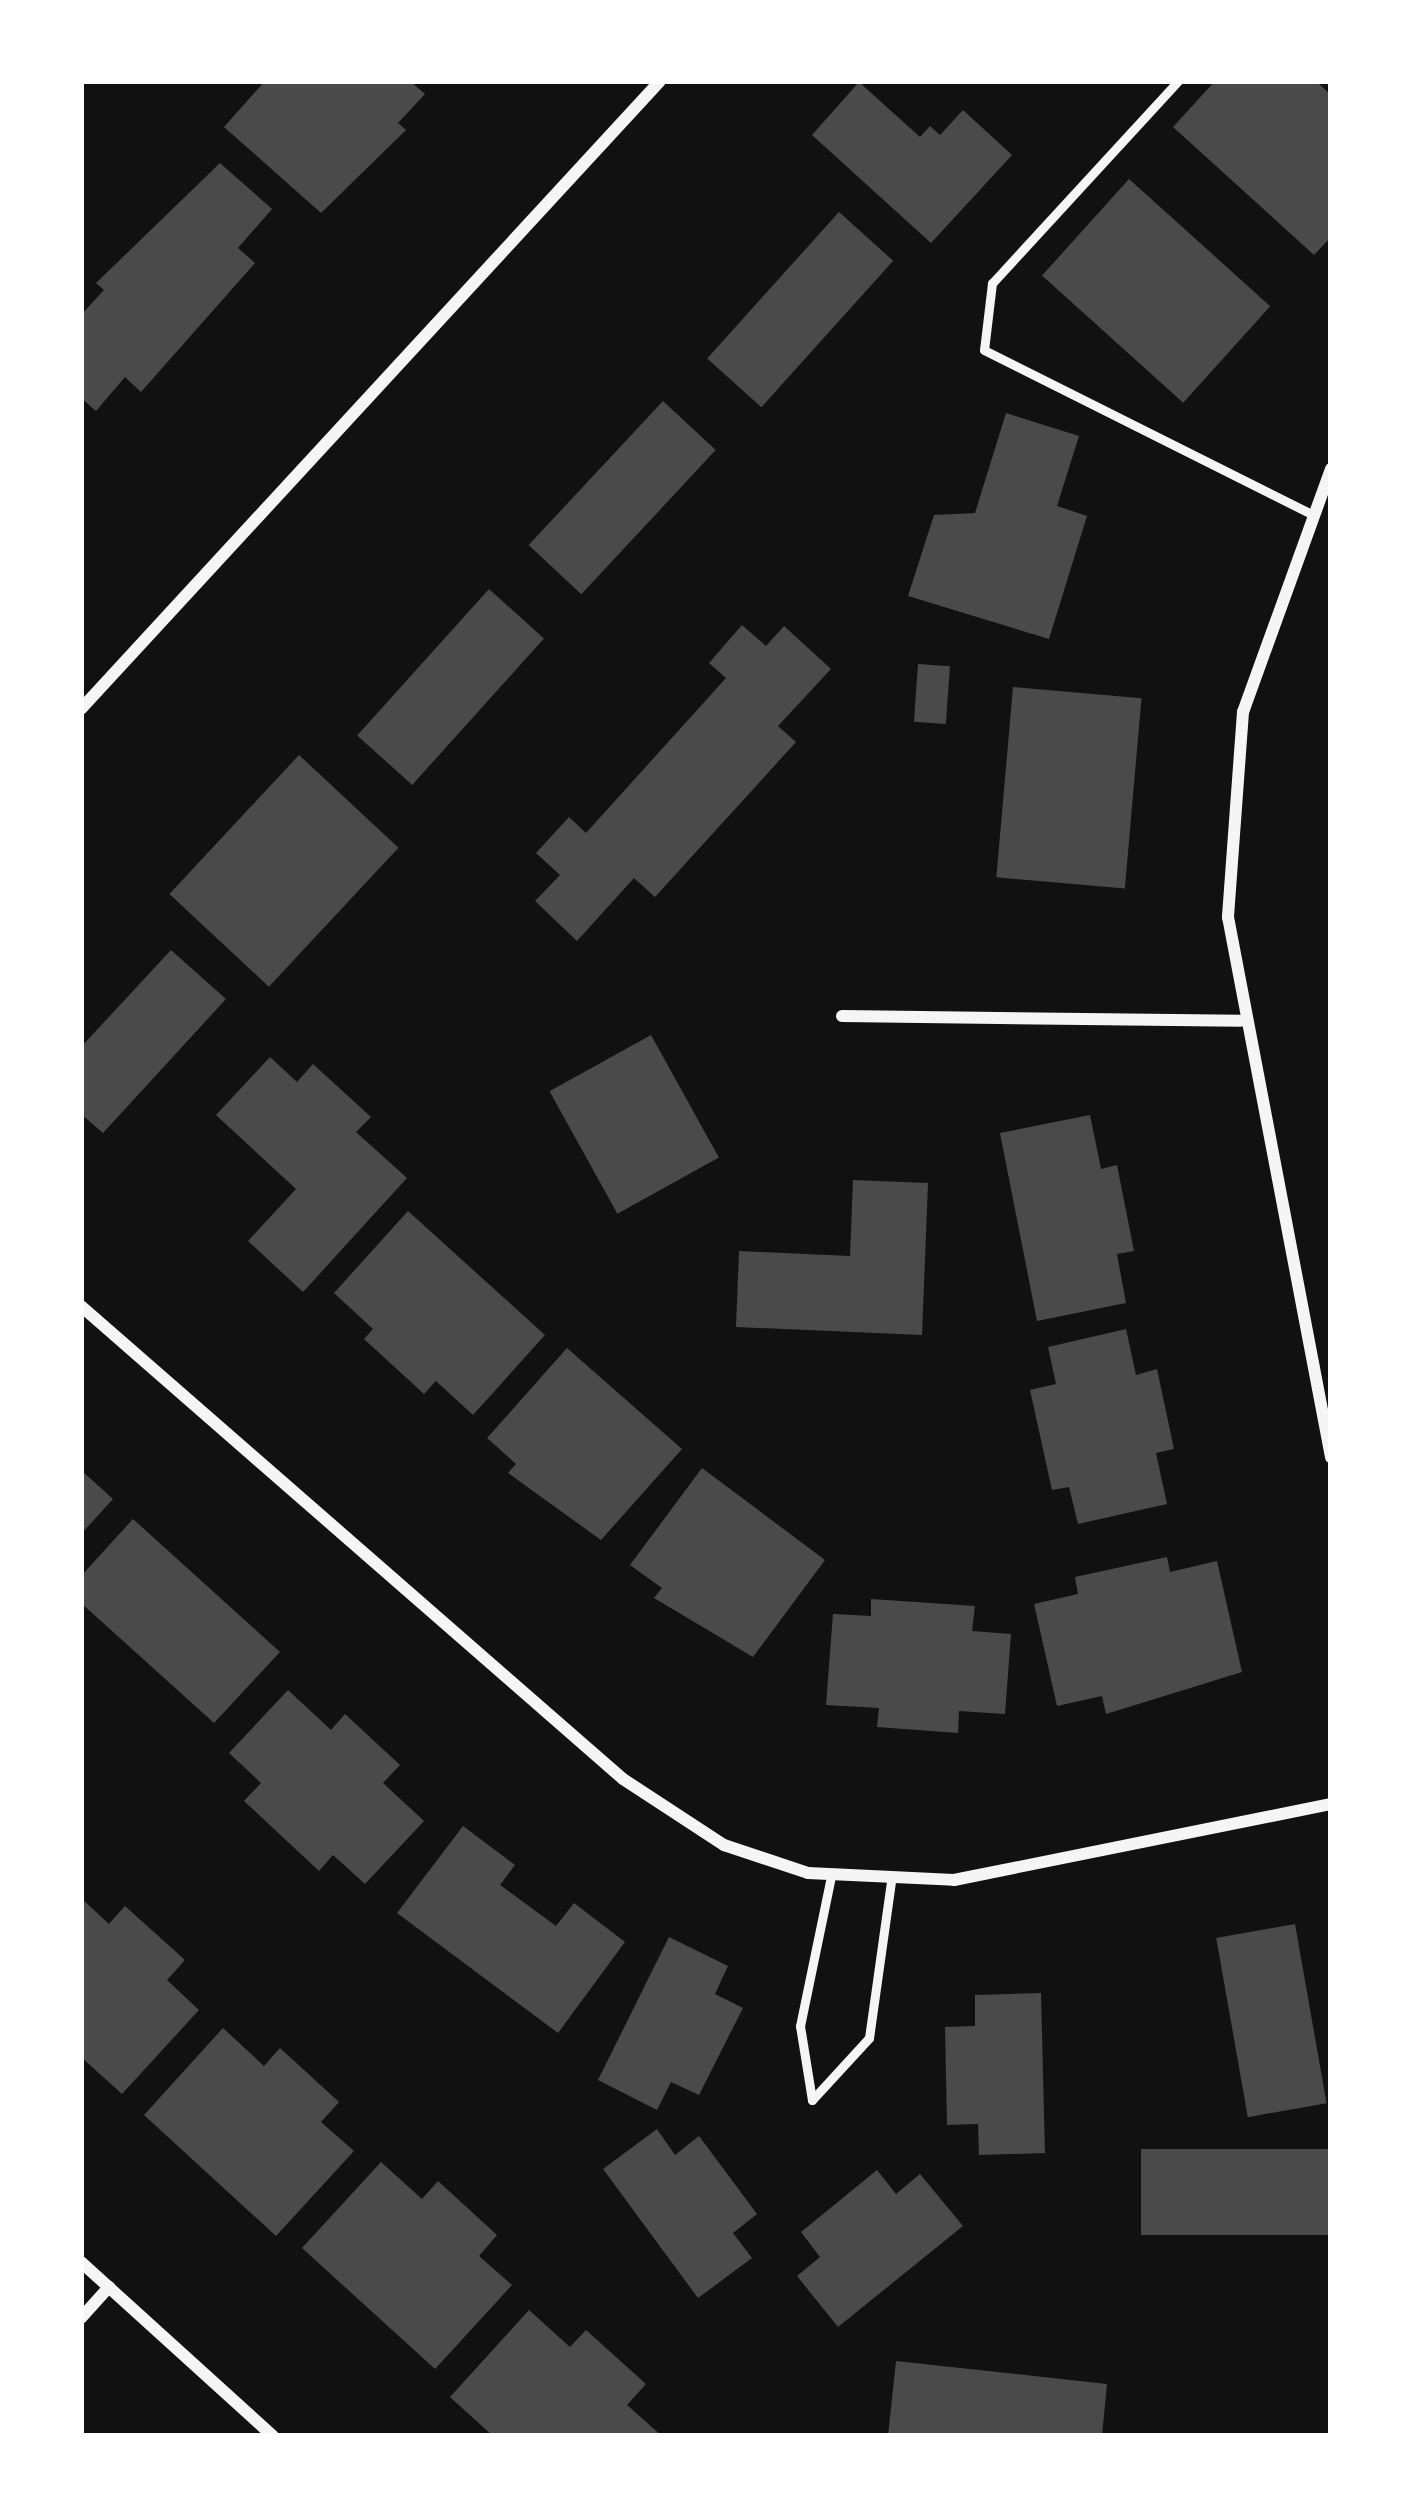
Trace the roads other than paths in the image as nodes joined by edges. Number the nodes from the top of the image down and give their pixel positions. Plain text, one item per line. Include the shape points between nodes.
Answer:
1 (660, 81) edge
2 (1178, 81) edge
3 (1331, 469) edge
4 (1309, 513) junction
5 (81, 709) edge
6 (842, 1016) dead end
7 (1240, 1021) junction
8 (81, 1306) edge
9 (1331, 1457) edge
10 (1331, 1804) edge
11 (831, 1876) junction
12 (891, 1882) junction
13 (81, 2262) edge
14 (109, 2287) junction
15 (81, 2318) edge
16 (273, 2436) edge

1 - 5 street
2 - 4 lane via 992,283 984,350
3 - 4 street
4 - 7 street via 1257,659 1228,807
6 - 7 street
7 - 9 street
8 - 11 street via 623,1779 724,1845
10 - 12 street via 954,1880
11 - 12 street
11 - 12 lane via 800,2026 812,2100 869,2038
13 - 14 street
14 - 15 street
14 - 16 street

